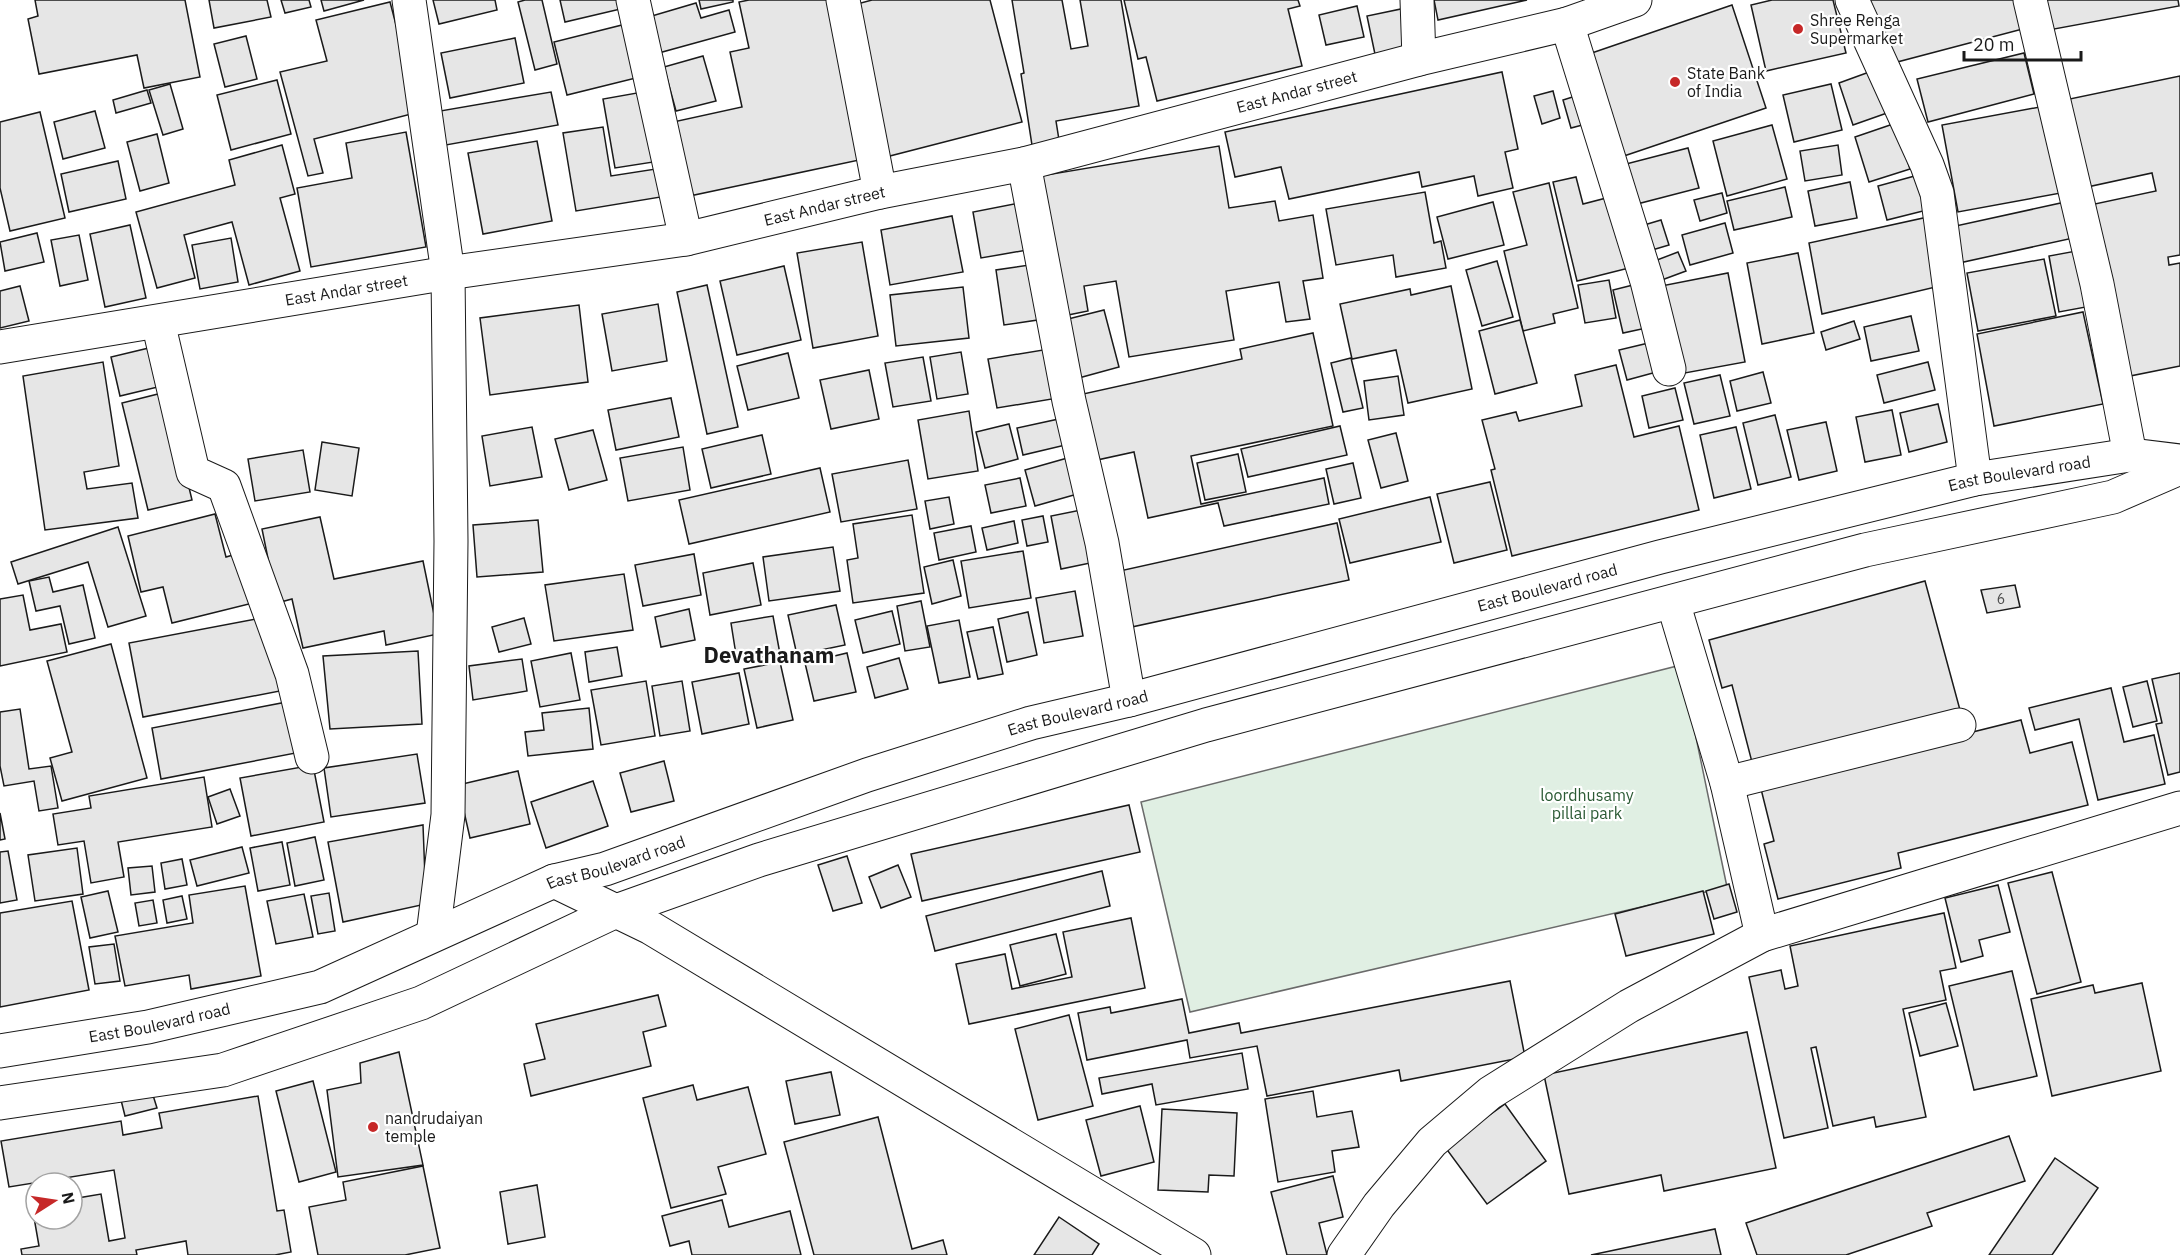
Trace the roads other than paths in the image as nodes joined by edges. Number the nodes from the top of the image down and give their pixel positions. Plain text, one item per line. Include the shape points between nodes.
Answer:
1 (408, 0) edge
2 (633, 0) edge
3 (843, 0) edge
4 (1417, 0) edge
5 (1635, 0) edge
6 (1852, 0) edge
7 (2030, 0) edge
8 (1567, 24) junction
9 (1419, 59) junction
10 (1024, 164) junction
11 (880, 192) junction
12 (686, 239) junction
13 (448, 273) junction
14 (158, 322) junction
15 (0, 347) edge
16 (1669, 369) dead end
17 (2130, 455) junction
18 (2180, 461) edge
19 (2180, 468) edge
20 (1975, 479) junction
21 (1673, 602) junction
22 (1129, 700) junction
23 (1959, 725) dead end
24 (312, 757) dead end
25 (1727, 783) junction
26 (2180, 808) edge
27 (554, 881) junction
28 (616, 911) junction
29 (433, 934) junction
30 (1762, 935) junction
31 (0, 1051) edge
32 (0, 1103) edge
33 (1194, 1255) edge
34 (1344, 1255) edge

1 - 13 street
2 - 12 street
3 - 11 street
4 - 9 street
5 - 8 street, East Andar street
6 - 20 street via 1937,193
7 - 17 street via 2097,284
8 - 9 street, East Andar street
8 - 16 street via 1647,281
9 - 10 street, East Andar street
10 - 11 street, East Andar street
10 - 22 street via 1069,400 1102,543
11 - 12 street, East Andar street
12 - 13 street, East Andar street
13 - 14 street, East Andar street
13 - 29 street via 448,815
14 - 15 street, East Andar street
14 - 24 street via 193,472 224,486 292,674
17 - 18 street, East Boulevard road
17 - 20 street, East Boulevard road
19 - 21 street via 2113,497 1865,550
20 - 22 street, East Boulevard road via 1660,556
21 - 25 street
21 - 28 street via 1206,725 759,860
22 - 27 street, East Boulevard road via 1031,723 867,775 605,869
23 - 25 street
25 - 30 street
26 - 30 street
27 - 28 street
27 - 29 street, East Boulevard road
28 - 32 street via 421,1003 223,1070
28 - 33 street via 651,928
29 - 31 street, East Boulevard road via 320,987 148,1027
30 - 34 street via 1629,1006 1490,1093 1432,1142 1379,1205

